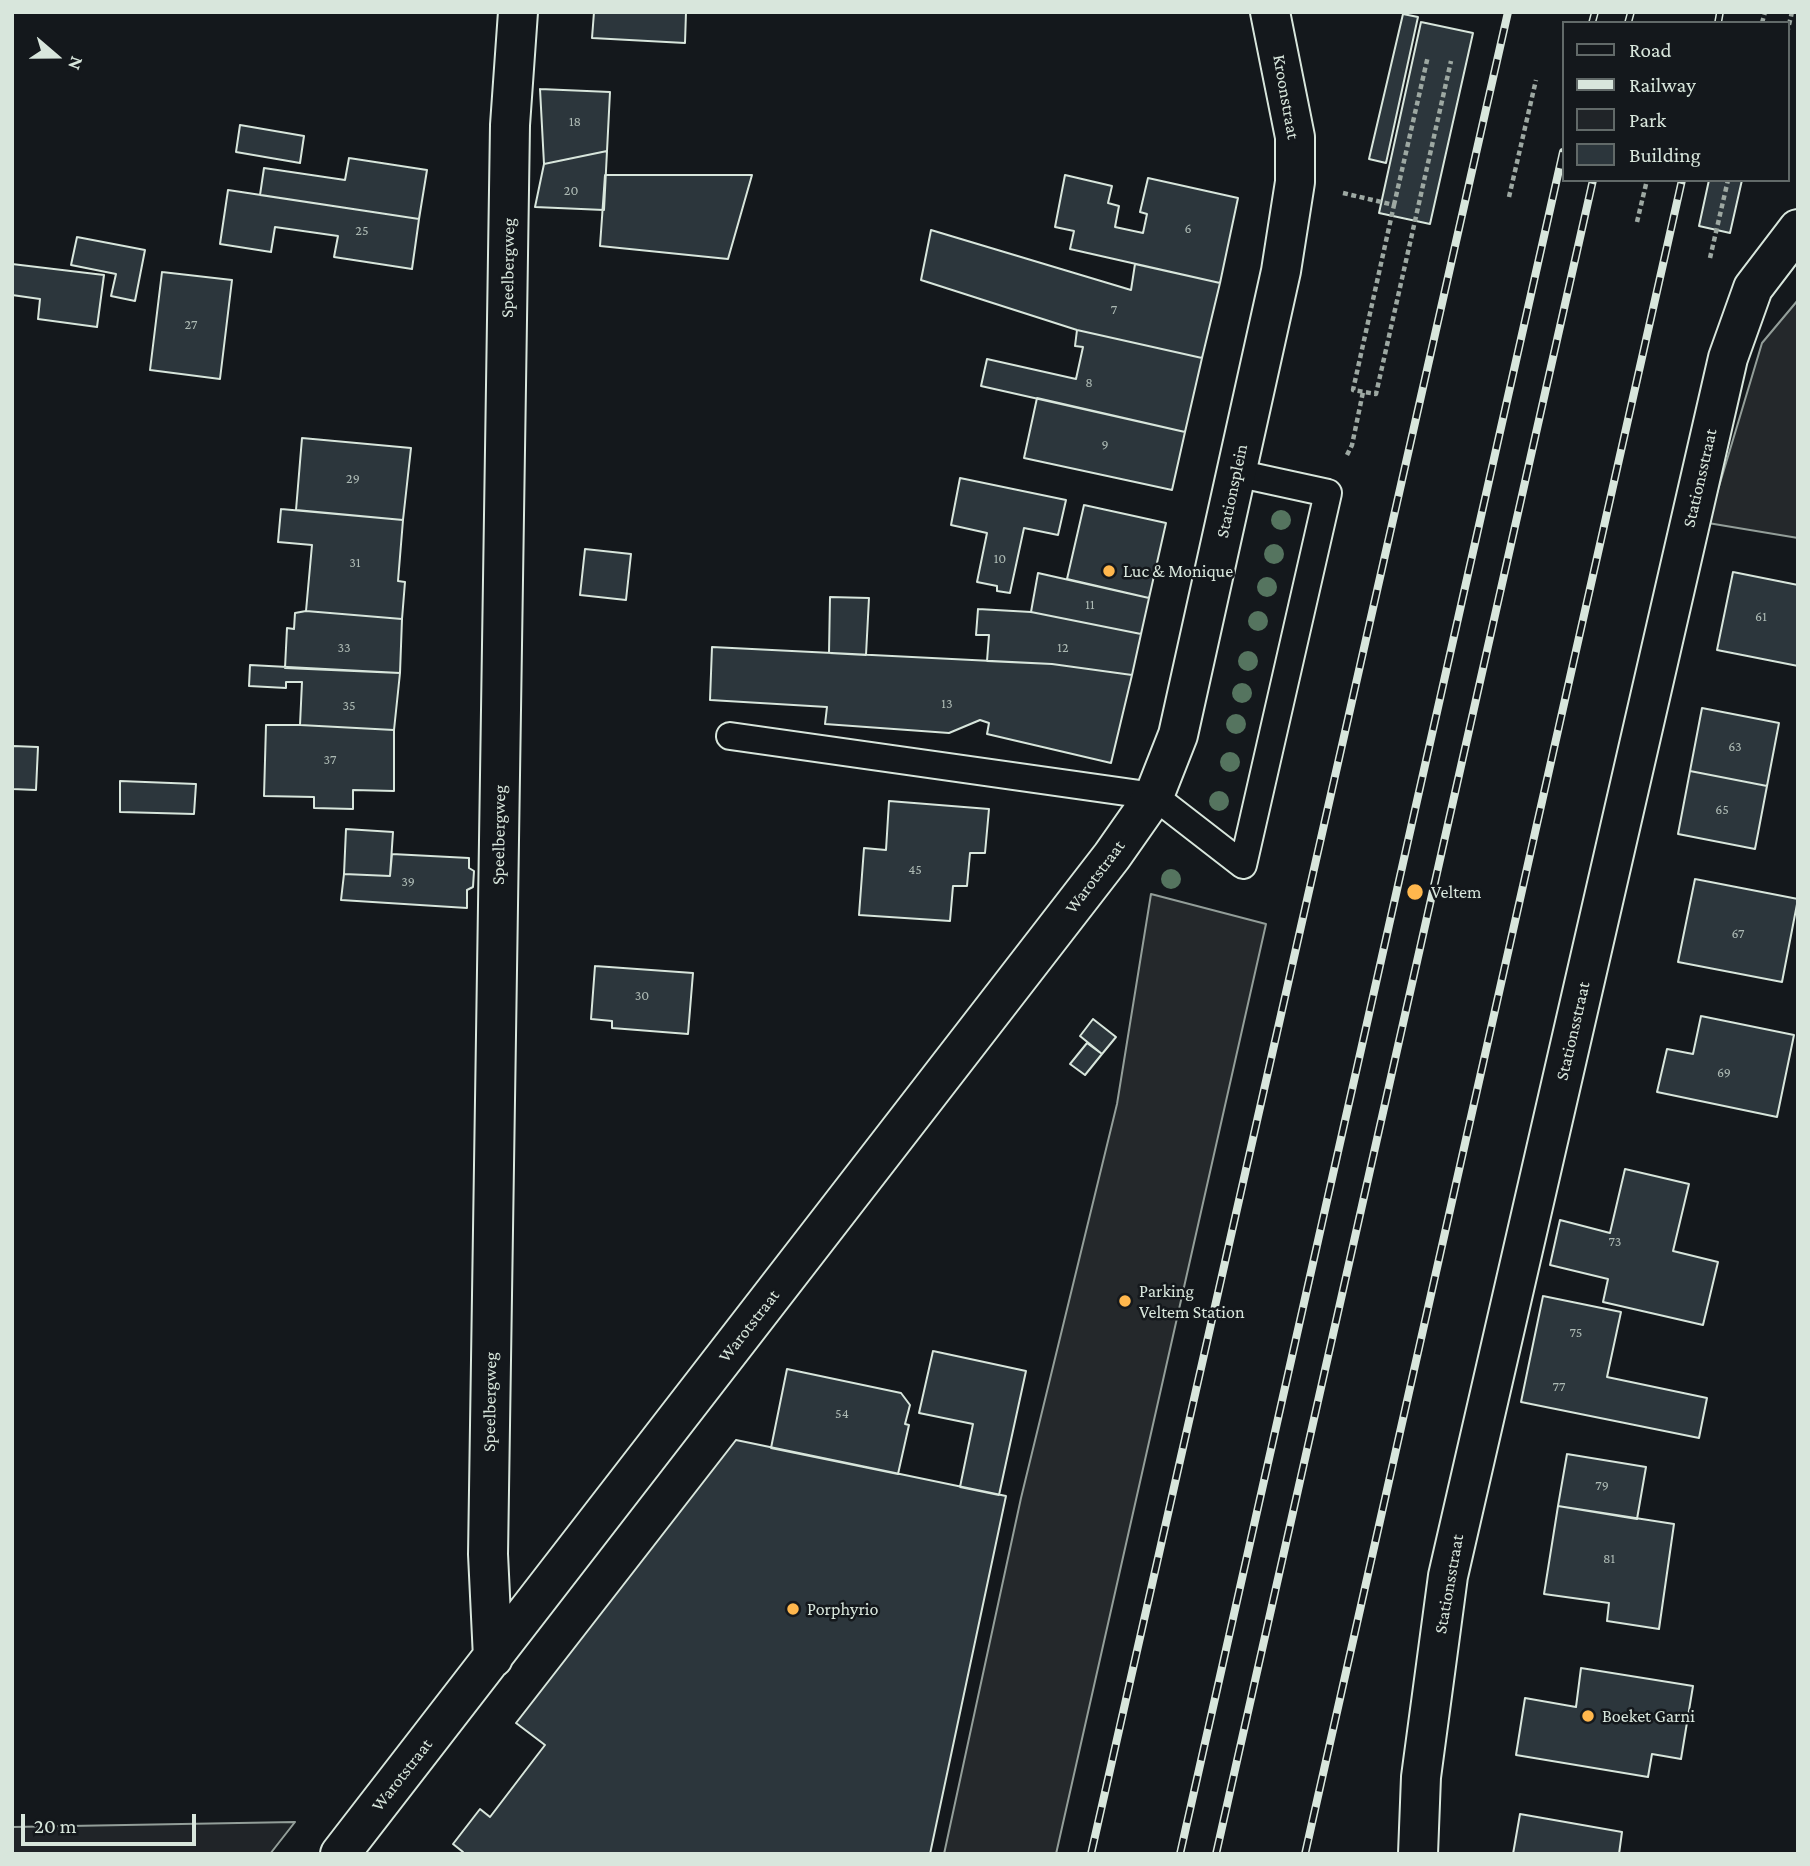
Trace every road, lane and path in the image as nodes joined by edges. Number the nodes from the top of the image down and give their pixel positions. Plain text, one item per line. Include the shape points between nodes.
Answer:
1 (517, 12) edge
2 (1270, 12) edge
3 (1428, 56) dead end
4 (1451, 61) dead end
5 (1536, 80) dead end
6 (1295, 182) junction
7 (1647, 182) edge
8 (1728, 182) edge
9 (1509, 197) dead end
10 (1394, 205) junction
11 (1637, 222) dead end
12 (1798, 229) edge
13 (1710, 260) dead end
14 (1363, 392) junction
15 (1352, 445) dead end
16 (1236, 473) junction
17 (730, 736) dead end
18 (1154, 796) junction
19 (493, 1658) junction
20 (340, 1854) edge
21 (1418, 1854) edge

1 - 19 street, Speelbergweg via 509,139 488,1553
2 - 6 street, Kroonstraat via 1294,137
3 - 10 path
4 - 14 path via 1376,394
5 - 9 path
6 - 10 path
6 - 16 street, Stationsplein via 1281,271
7 - 11 path
8 - 13 path
10 - 14 path via 1353,390
12 - 21 street, Stationsstraat via 1753,288 1728,358 1448,1576 1420,1777
14 - 15 path
16 - 18 street, Stationsplein via 1178,735
16 - 18 lane via 1328,493 1243,865
17 - 18 lane
18 - 19 street, Warotstraat
19 - 20 street, Warotstraat

